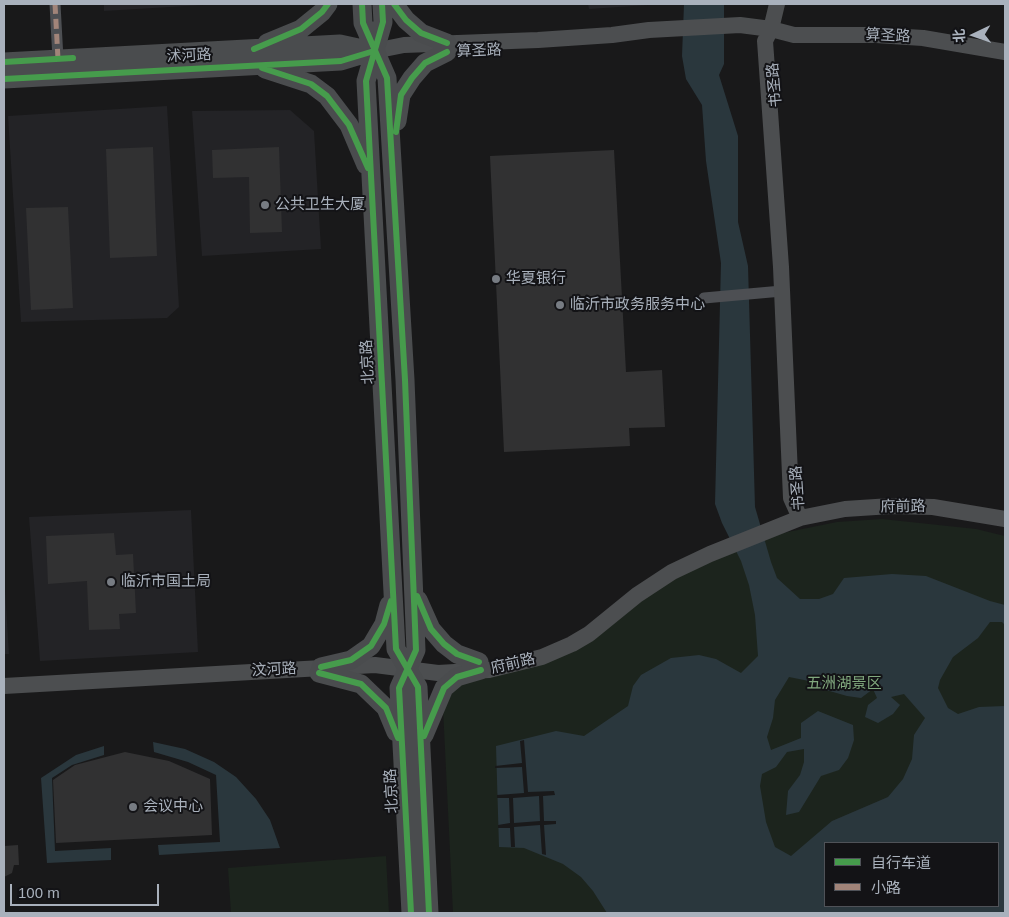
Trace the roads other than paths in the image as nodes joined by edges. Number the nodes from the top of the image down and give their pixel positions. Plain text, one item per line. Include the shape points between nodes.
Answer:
1 (56, 4) edge
2 (328, 4) edge
3 (362, 4) edge
4 (382, 4) edge
5 (394, 4) edge
6 (770, 4) edge
7 (777, 4) edge
8 (771, 29) junction
9 (1005, 42) edge
10 (447, 48) junction
11 (374, 51) junction
12 (1005, 52) edge
13 (254, 57) junction
14 (58, 59) junction
15 (4, 62) edge
16 (4, 79) edge
17 (392, 167) junction
18 (371, 176) junction
19 (782, 291) junction
20 (708, 298) dead end
21 (800, 518) junction
22 (1005, 519) edge
23 (1005, 528) edge
24 (414, 590) junction
25 (393, 592) junction
26 (480, 666) junction
27 (409, 669) junction
28 (320, 670) junction
29 (4, 686) edge
30 (4, 691) edge
31 (421, 744) junction
32 (402, 746) junction
33 (411, 913) edge
34 (429, 913) edge

1 - 14 street
2 - 13 main road via 301,29
3 - 11 main road, 北京路 via 363,23
4 - 11 main road, 北京路 via 383,22
5 - 10 main road via 421,33
6 - 8 street, 书圣路
7 - 8 street, 书圣路
8 - 9 street, 算圣路 via 794,25 876,26 924,29
8 - 10 street, 算圣路 via 750,35 734,30 612,35
8 - 12 street, 算圣路 via 794,35 923,38
8 - 19 street, 书圣路 via 765,41
8 - 21 street, 书圣路 via 788,266
10 - 11 street, 算圣路 via 404,45
10 - 17 main road via 425,62 401,95
11 - 13 main road, 沭河路 via 340,44
11 - 17 main road, 北京路 via 387,78
11 - 18 main road, 北京路 via 366,81
13 - 14 main road, 沭河路
13 - 16 main road, 沭河路
13 - 18 main road via 311,84 327,96 349,125
14 - 15 main road, 沭河路
17 - 24 main road, 北京路
18 - 25 main road, 北京路
19 - 20 street
19 - 21 street, 书圣路 via 791,498
21 - 22 street, 府前路 via 846,509 891,506 934,507
21 - 23 street, 府前路 via 933,515
21 - 26 street, 府前路 via 708,550 637,595 572,644 542,657
24 - 26 main road via 431,628 444,644
24 - 27 main road, 北京路 via 416,650
25 - 27 main road, 北京路 via 396,649
25 - 28 main road via 384,624 371,646 351,660
26 - 27 street, 府前路 via 438,673
26 - 31 main road via 444,688
27 - 28 street, 汶河路 via 376,674
27 - 31 main road, 北京路 via 418,687
27 - 32 main road, 北京路 via 399,688
28 - 29 street, 汶河路
28 - 30 street, 汶河路
28 - 32 main road via 361,684 373,694 386,708
31 - 34 main road, 北京路
32 - 33 main road, 北京路

